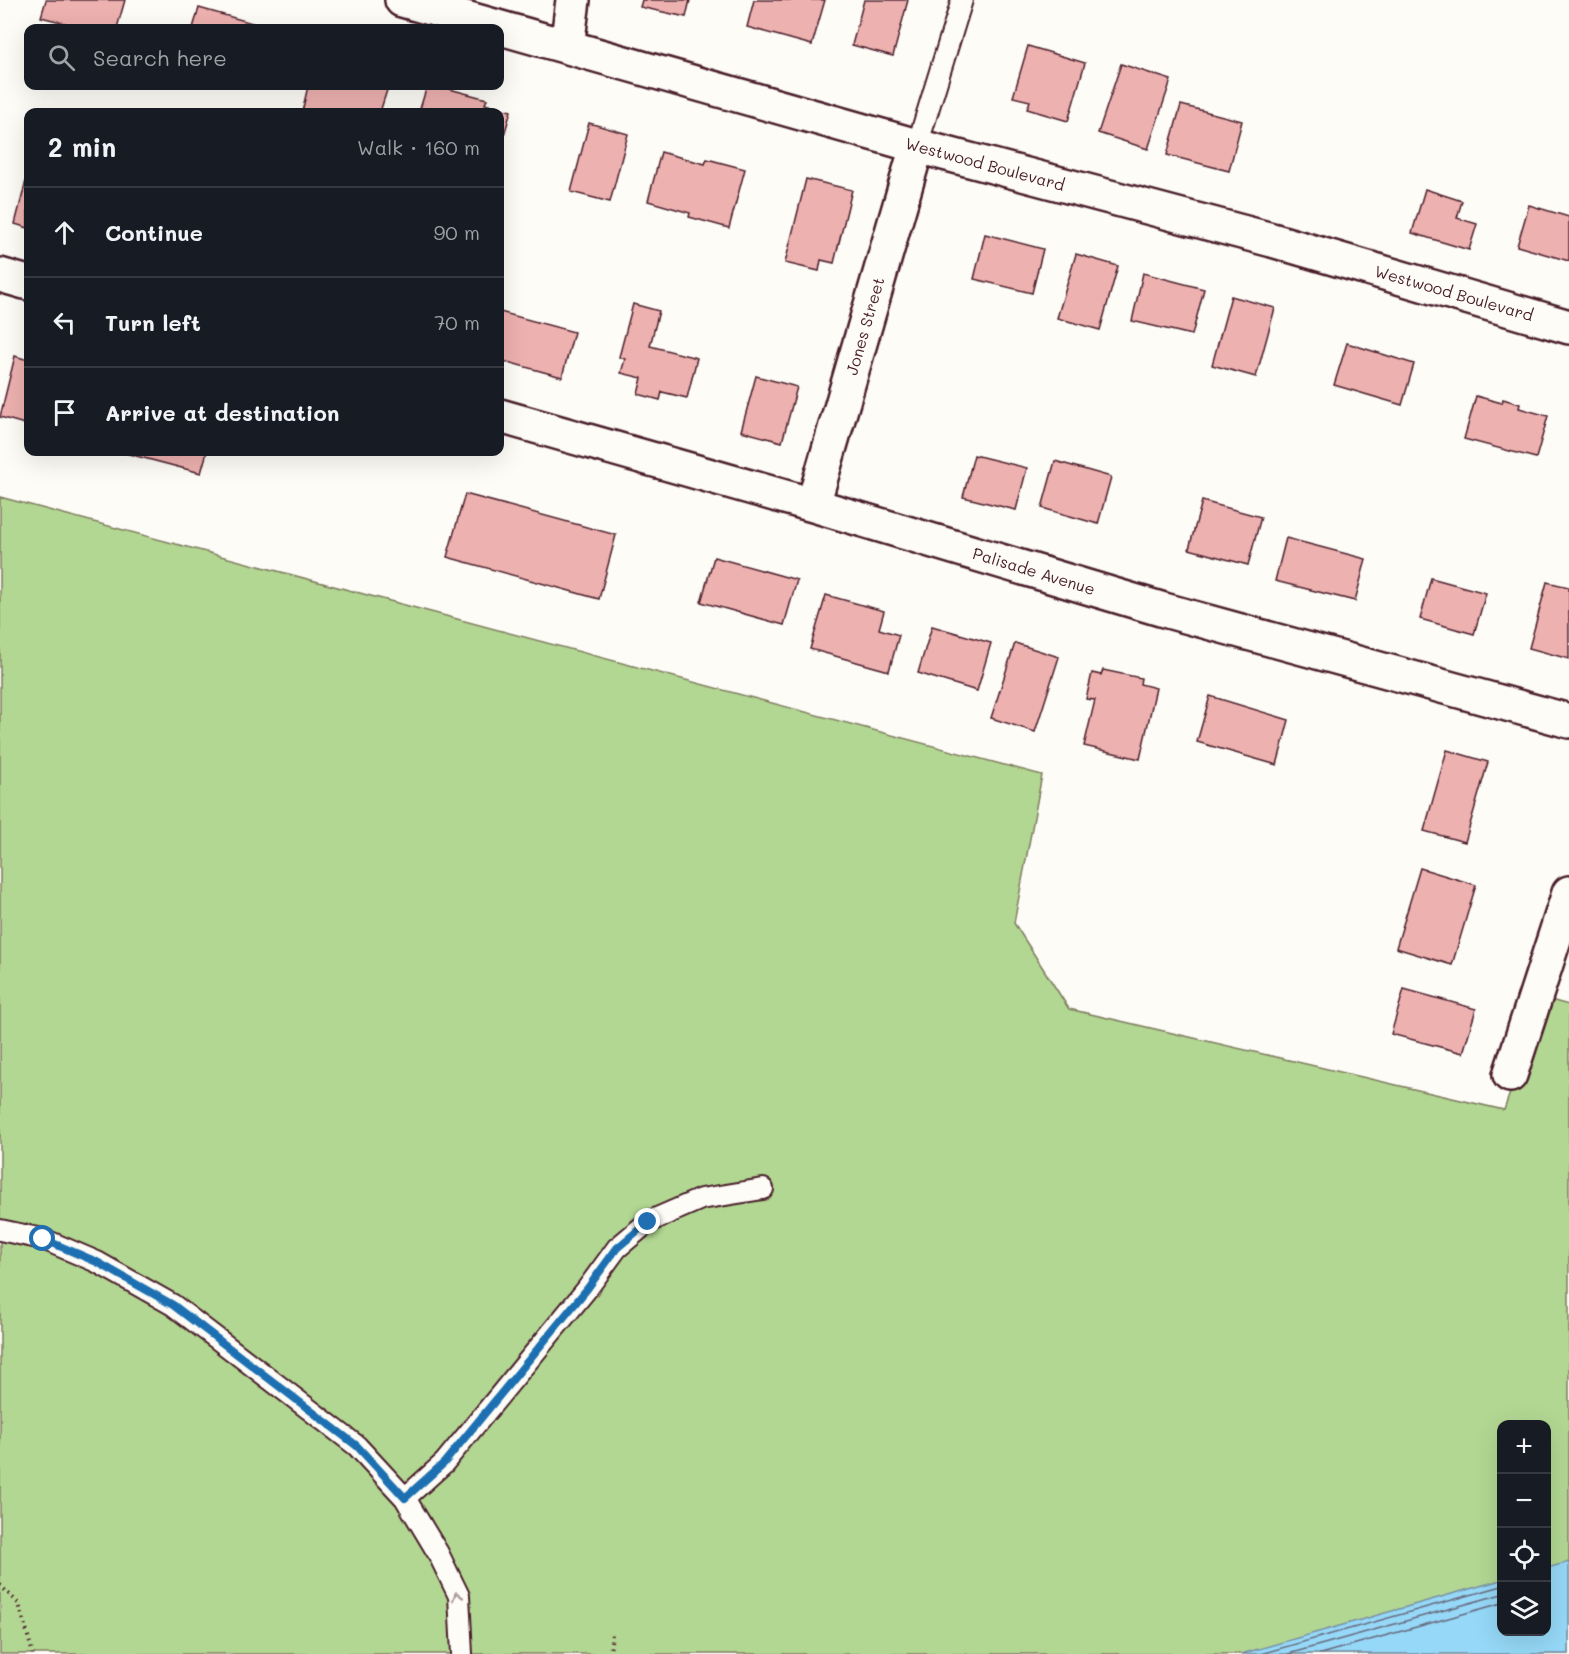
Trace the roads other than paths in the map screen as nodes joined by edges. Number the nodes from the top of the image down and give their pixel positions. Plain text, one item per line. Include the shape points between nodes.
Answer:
1 (402, 0) edge
2 (573, 0) edge
3 (962, 0) edge
4 (486, 24) edge
5 (504, 29) edge
6 (567, 47) junction
7 (917, 146) junction
8 (0, 275) edge
9 (24, 282) edge
10 (1569, 327) edge
11 (504, 417) edge
12 (813, 505) junction
13 (1569, 721) edge
14 (1569, 893) edge
15 (1510, 1075) dead end
16 (762, 1189) dead end
17 (0, 1230) edge
18 (405, 1498) junction
19 (462, 1654) edge

1 - 4 street, Westwood Boulevard
2 - 6 street
3 - 7 lane
5 - 6 street, Westwood Boulevard
6 - 7 street, Westwood Boulevard
7 - 10 street, Westwood Boulevard via 1272,240
7 - 12 street, Jones Street
8 - 9 street
11 - 12 street, Palisade Avenue
12 - 13 street, Palisade Avenue via 1164,610
14 - 15 street
16 - 18 lane via 701,1199 648,1222 617,1248 444,1463
17 - 18 lane via 43,1239 97,1262 173,1305 357,1446
19 -> 18 lane via 459,1596

